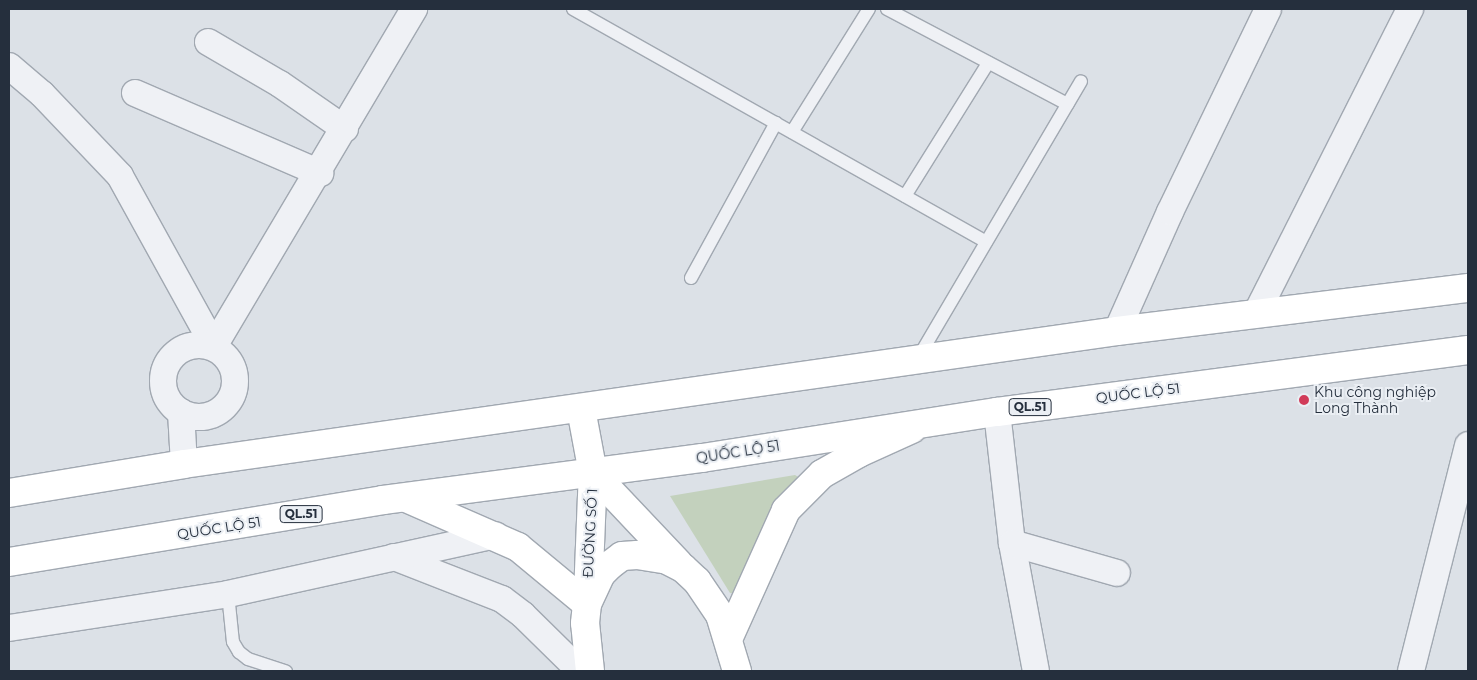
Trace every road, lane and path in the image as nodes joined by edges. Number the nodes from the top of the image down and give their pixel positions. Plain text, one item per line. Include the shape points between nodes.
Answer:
1 (414, 9) edge
2 (573, 9) edge
3 (869, 9) edge
4 (887, 9) edge
5 (1268, 9) edge
6 (1410, 9) edge
7 (208, 42) dead end
8 (988, 63) junction
9 (9, 66) edge
10 (1081, 81) dead end
11 (134, 93) dead end
12 (1067, 104) junction
13 (776, 123) junction
14 (345, 129) junction
15 (792, 132) junction
16 (320, 173) junction
17 (905, 196) junction
18 (986, 242) junction
19 (691, 278) dead end
20 (1468, 288) edge
21 (1256, 314) junction
22 (1117, 331) junction
23 (214, 346) junction
24 (1468, 350) edge
25 (917, 360) junction
26 (581, 409) junction
27 (181, 412) junction
28 (997, 412) junction
29 (927, 423) junction
30 (1468, 445) edge
31 (184, 464) junction
32 (593, 474) junction
33 (9, 493) edge
34 (406, 498) junction
35 (496, 535) junction
36 (1012, 543) junction
37 (393, 557) junction
38 (9, 562) edge
39 (683, 568) junction
40 (1117, 573) dead end
41 (228, 594) junction
42 (587, 604) junction
43 (9, 628) edge
44 (729, 638) junction
45 (286, 671) edge
46 (580, 671) edge
47 (590, 671) edge
48 (737, 671) edge
49 (1036, 671) edge
50 (1411, 671) edge

1 - 14 street
2 - 13 lane
3 - 15 lane
4 - 8 lane
5 - 22 street via 1170,212
6 - 21 street
7 - 14 street via 280,84
8 - 12 lane
8 - 17 lane
9 - 23 street via 42,94 120,176
10 - 12 lane
11 - 16 street
12 - 18 lane
13 - 15 lane
13 - 19 lane
14 - 16 street
15 - 17 lane
16 - 23 street
17 - 18 lane
18 - 25 lane
20 - 21 main road
21 - 22 main road
22 - 25 main road
23 - 27 street via 195,344 185,347 168,362 164,373 166,396
23 - 27 street via 224,353 236,374 232,398 215,414 204,417
24 - 28 main road, QUỐC LỘ 51 / QL.51
25 - 26 main road
26 - 31 main road
26 - 32 main road
27 - 31 street
28 - 29 main road, QUỐC LỘ 51 / QL.51
28 - 36 street
29 - 32 main road, QUỐC LỘ 51 / QL.51
29 - 44 main road via 859,453 822,474 786,510
30 - 50 street
31 - 33 main road
32 - 34 main road, QUỐC LỘ 51 / QL.51
32 - 39 main road, ĐƯỜNG SỐ 1
32 - 42 main road, ĐƯỜNG SỐ 1
34 - 35 main road
34 - 38 main road, QUỐC LỘ 51 / QL.51
35 - 37 street
35 - 42 main road via 541,563
36 - 40 street
36 - 49 street
37 - 41 street
37 - 46 street via 502,599
39 - 42 main road via 650,556 622,556 601,574
39 - 44 main road, ĐƯỜNG SỐ 1 via 709,597
41 - 43 street
41 - 45 lane via 233,642 239,652 248,659
42 - 47 main road, ĐƯỜNG SỐ 1 via 585,623
44 - 48 main road, ĐƯỜNG SỐ 1

